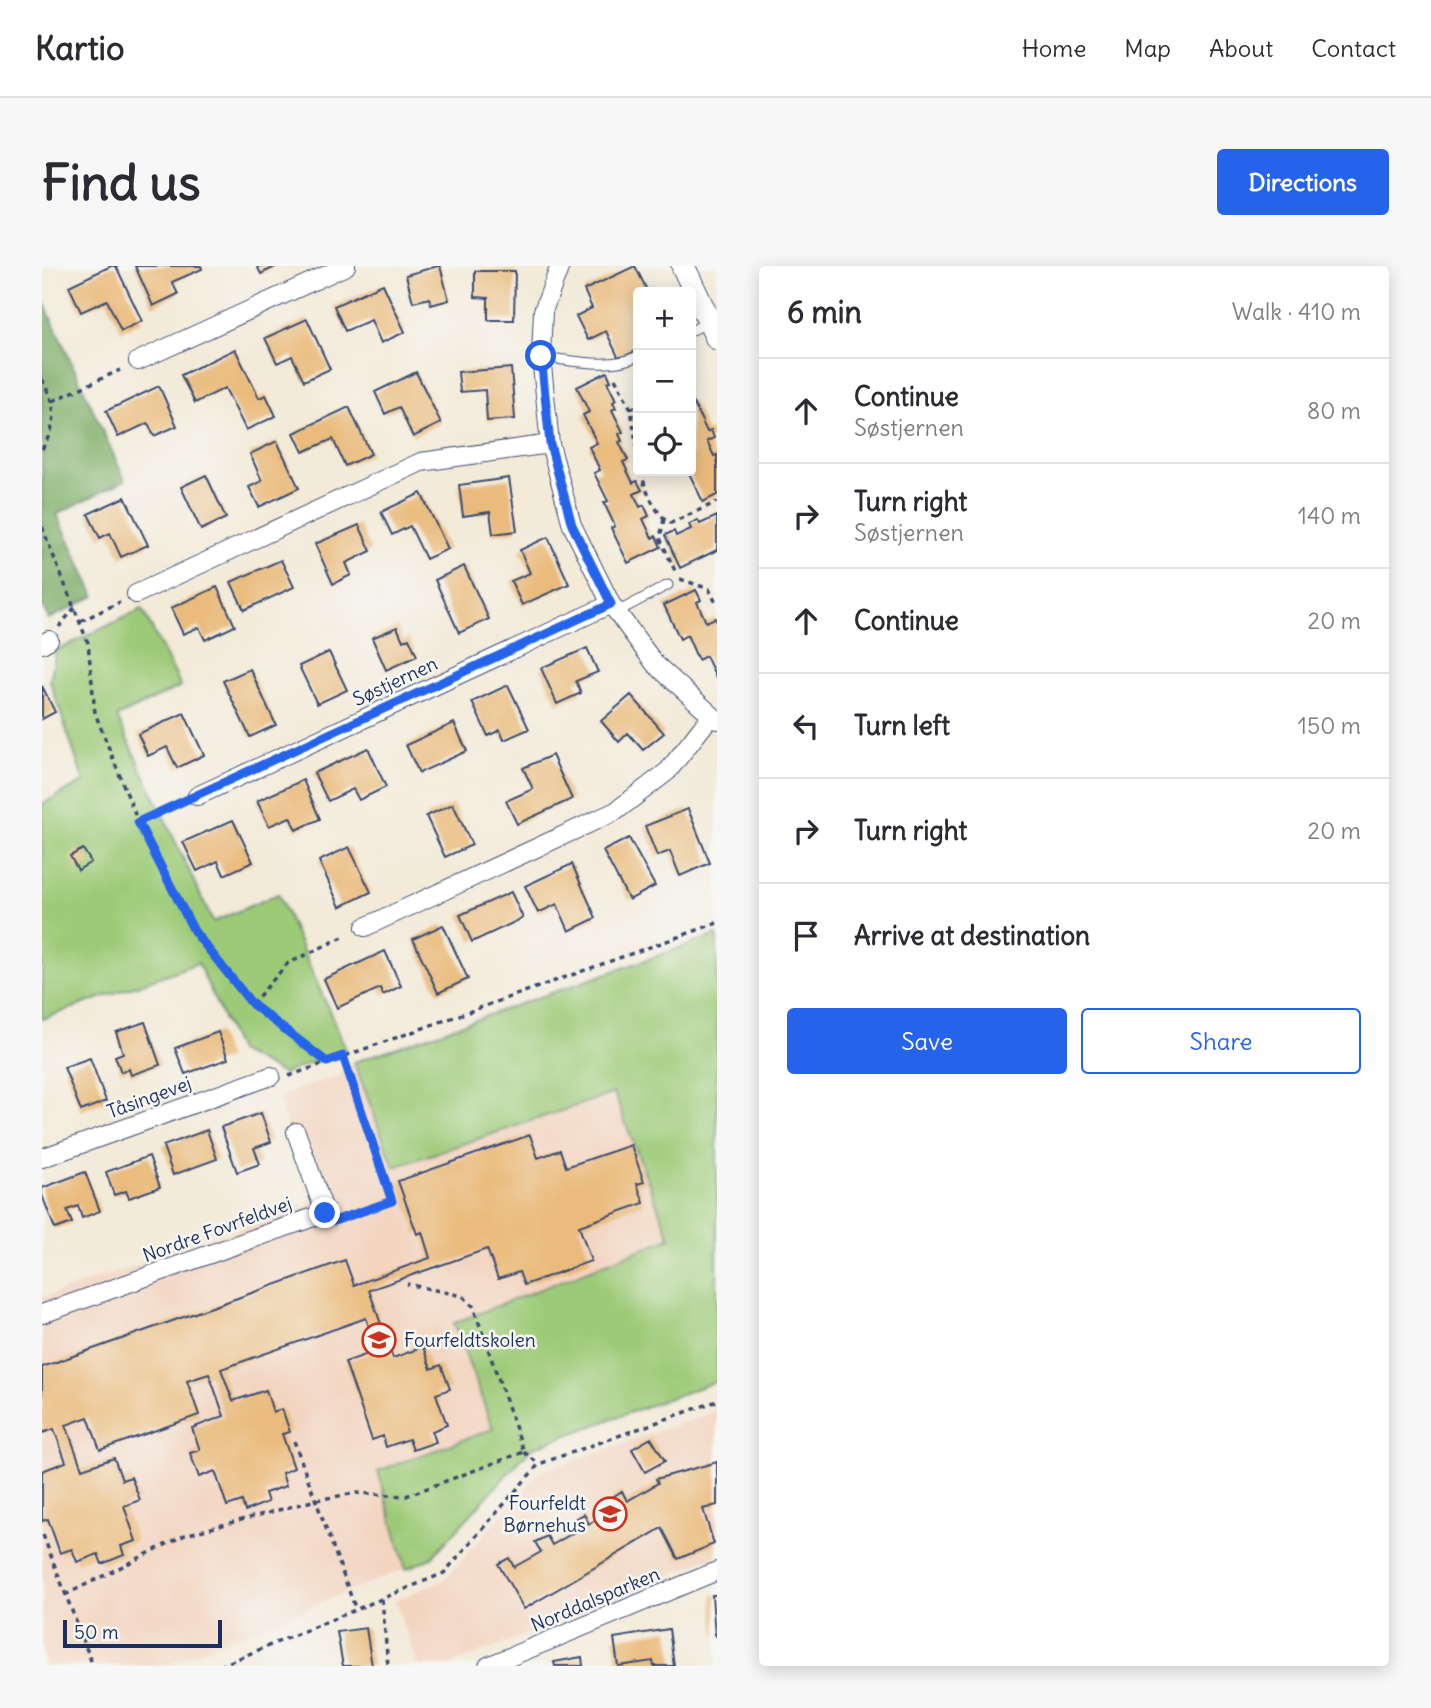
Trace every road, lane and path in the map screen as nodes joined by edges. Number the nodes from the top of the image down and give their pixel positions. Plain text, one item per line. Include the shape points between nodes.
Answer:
1 (346, 266) edge
2 (560, 266) edge
3 (683, 266) edge
4 (706, 330) edge
5 (541, 357) junction
6 (633, 358) edge
7 (138, 361) joint
8 (608, 363) junction
9 (42, 379) edge
10 (53, 401) junction
11 (631, 409) joint
12 (633, 422) edge
13 (550, 444) junction
14 (42, 449) edge
15 (642, 476) edge
16 (717, 502) edge
17 (664, 519) junction
18 (42, 527) edge
19 (668, 584) dead end
20 (136, 594) joint
21 (717, 605) edge
22 (614, 608) junction
23 (81, 621) junction
24 (714, 718) edge
25 (197, 796) joint
26 (138, 822) junction
27 (717, 923) edge
28 (365, 927) joint
29 (252, 1004) junction
30 (343, 1056) junction
31 (327, 1062) junction
32 (271, 1076) joint
33 (296, 1132) dead end
34 (42, 1158) edge
35 (325, 1213) junction
36 (407, 1283) dead end
37 (42, 1314) edge
38 (717, 1401) edge
39 (294, 1441) dead end
40 (524, 1452) junction
41 (539, 1464) junction
42 (316, 1500) junction
43 (43, 1535) edge
44 (717, 1571) edge
45 (65, 1595) dead end
46 (382, 1599) junction
47 (356, 1610) junction
48 (93, 1666) edge
49 (220, 1666) edge
50 (388, 1666) edge
51 (488, 1666) edge

1 - 7 street
2 - 5 street via 543,311
3 - 4 street
5 - 8 lane
5 - 13 street
6 - 8 lane
7 - 10 path
8 - 11 path
9 - 10 path
10 - 14 path via 53,430
11 - 12 path
13 - 20 street via 421,462
13 - 22 street via 572,525
15 - 17 path
16 - 17 path via 671,523
17 - 21 path via 660,538 679,578 709,589
18 - 23 path
19 - 22 lane
20 - 23 path
22 - 24 street via 654,664
22 - 25 street, Søstjernen
23 - 26 path via 96,713
24 - 28 street via 668,771 616,811
25 - 26 path
26 - 29 path via 194,931
27 - 30 path
28 - 29 path via 286,964
29 - 31 path
30 - 31 path
30 - 35 path via 392,1201 334,1221
31 - 32 path via 279,1080
32 - 34 street, Tåsingevej
33 - 35 street, Nordre Fovrfeldvej
35 - 37 street, Nordre Fovrfeldvej
36 - 40 path via 463,1296 473,1306
38 - 41 path
39 - 42 path
40 - 41 path
40 - 42 path via 406,1496 356,1493
41 - 46 path via 444,1573
42 - 45 path via 185,1535
42 - 47 path
43 - 48 path
44 - 51 street, Norddalsparken
46 - 47 path
46 - 50 path
47 - 49 path

